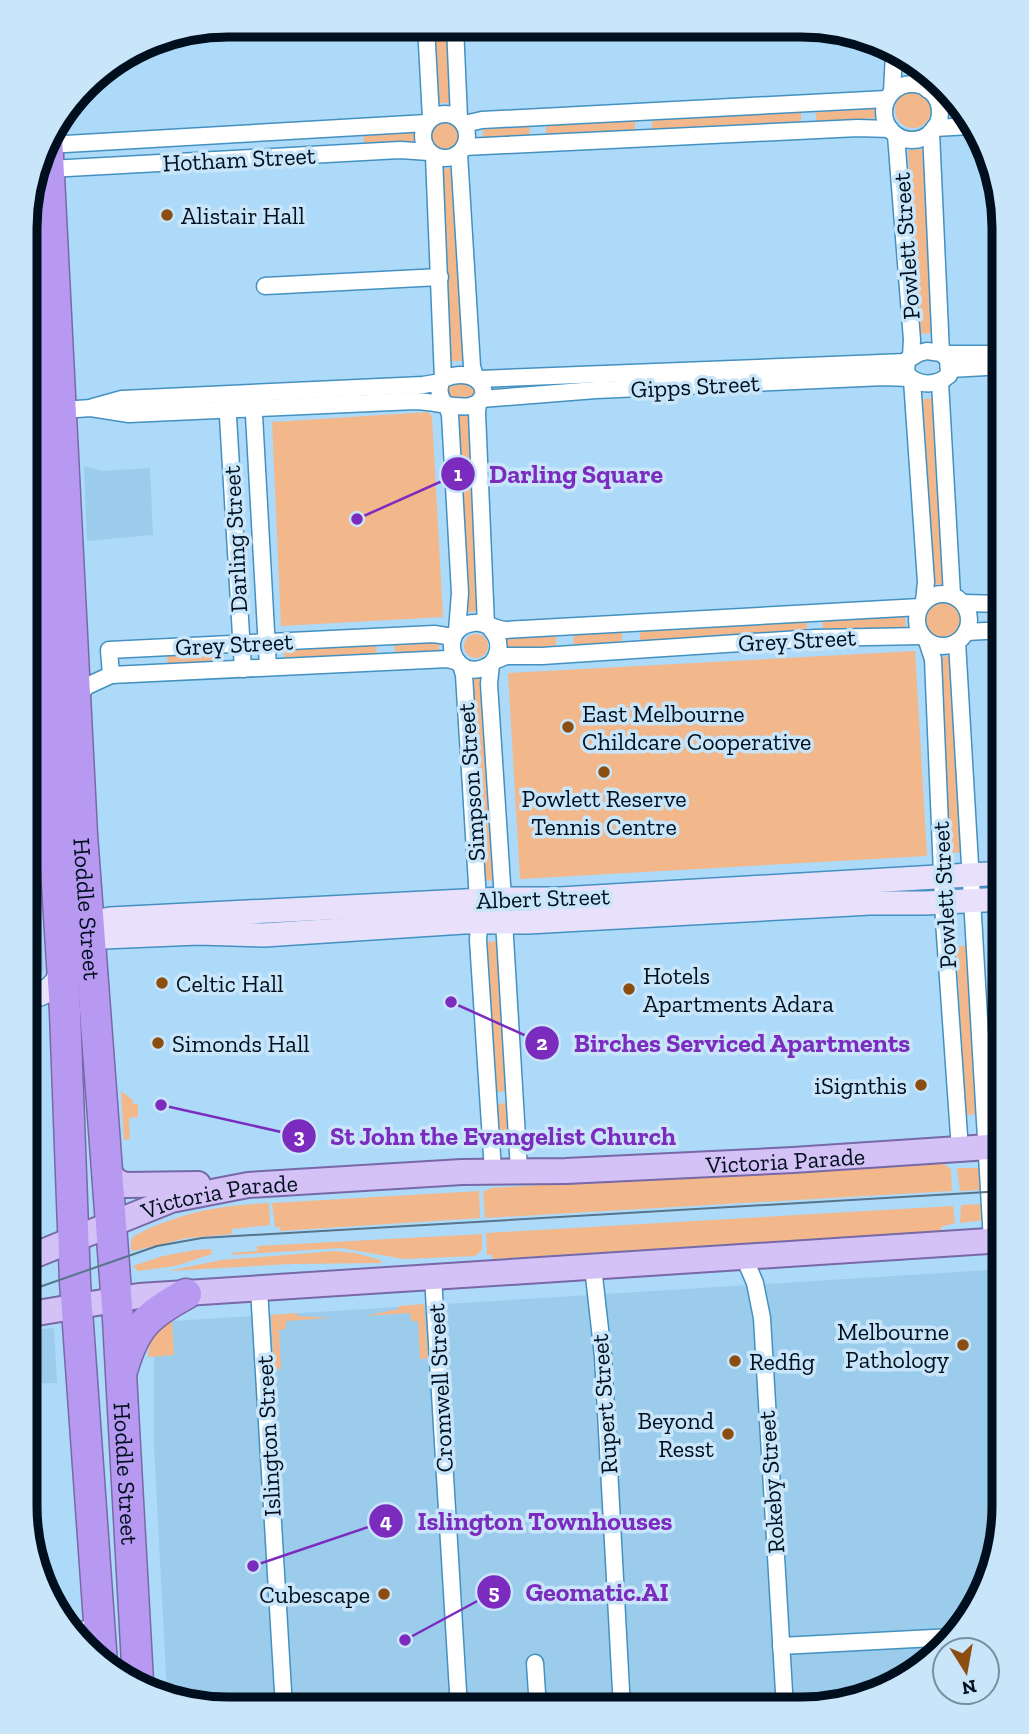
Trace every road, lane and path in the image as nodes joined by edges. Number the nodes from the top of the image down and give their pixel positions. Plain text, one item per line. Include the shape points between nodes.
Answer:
1 (426, 37) edge
2 (456, 37) edge
3 (893, 60) edge
4 (937, 94) edge
5 (890, 95) junction
6 (642, 112) junction
7 (536, 118) junction
8 (429, 121) junction
9 (462, 121) junction
10 (963, 127) edge
11 (933, 130) junction
12 (893, 132) junction
13 (643, 139) junction
14 (537, 144) junction
15 (53, 150) edge
16 (54, 150) edge
17 (462, 150) junction
18 (432, 154) junction
19 (49, 160) edge
20 (440, 277) junction
21 (265, 286) dead end
22 (992, 356) edge
23 (944, 364) junction
24 (992, 366) edge
25 (910, 369) junction
26 (477, 378) junction
27 (442, 380) junction
28 (634, 381) junction
29 (253, 400) junction
30 (271, 400) junction
31 (480, 401) junction
32 (227, 402) junction
33 (445, 404) junction
34 (76, 409) junction
35 (37, 452) edge
36 (47, 563) junction
37 (957, 599) junction
38 (992, 603) edge
39 (922, 604) junction
40 (629, 624) junction
41 (489, 627) junction
42 (563, 628) junction
43 (992, 632) edge
44 (455, 634) junction
45 (383, 636) junction
46 (961, 637) junction
47 (924, 638) junction
48 (267, 641) junction
49 (241, 643) junction
50 (631, 650) junction
51 (565, 655) junction
52 (385, 662) junction
53 (492, 662) junction
54 (459, 664) junction
55 (268, 667) junction
56 (243, 669) junction
57 (111, 675) junction
58 (76, 697) junction
59 (992, 874) edge
60 (971, 875) junction
61 (943, 877) junction
62 (57, 884) junction
63 (992, 900) edge
64 (973, 901) junction
65 (944, 902) junction
66 (503, 910) junction
67 (479, 911) junction
68 (276, 923) junction
69 (88, 936) junction
70 (975, 938) junction
71 (946, 939) junction
72 (63, 983) junction
73 (37, 996) edge
74 (37, 1008) edge
75 (992, 1107) edge
76 (992, 1147) edge
77 (960, 1150) junction
78 (106, 1169) junction
79 (519, 1170) junction
80 (493, 1171) junction
81 (248, 1185) junction
82 (111, 1224) junction
83 (73, 1239) junction
84 (992, 1241) edge
85 (37, 1254) edge
86 (744, 1257) junction
87 (593, 1267) junction
88 (433, 1277) junction
89 (259, 1289) junction
90 (186, 1294) junction
91 (116, 1300) junction
92 (77, 1308) junction
93 (37, 1313) edge
94 (120, 1382) junction
95 (87, 1630) edge
96 (931, 1638) edge
97 (781, 1646) junction
98 (535, 1663) dead end
99 (138, 1675) edge
100 (283, 1697) edge
101 (458, 1697) edge
102 (537, 1697) edge
103 (621, 1697) edge
104 (784, 1697) edge

1 - 8 street
2 - 9 street
3 - 5 street
4 - 5 street via 910,85
4 - 11 street via 940,113
5 - 6 street
5 - 12 street via 884,114
6 - 7 street
6 - 13 street
7 - 9 street
7 - 14 street
8 - 9 street via 445,113
8 - 16 street, Hotham Street
8 - 18 street via 422,138
9 - 17 street via 468,136
10 - 11 street
11 - 12 street via 914,140
11 - 23 street, Powlett Street
12 - 13 street via 858,128
12 - 25 street, Powlett Street via 912,340
13 - 14 street
14 - 17 street
15 - 18 street, Hotham Street via 400,150
17 - 18 street via 447,158
17 - 26 street via 472,366
18 - 20 street
19 - 34 highway, Hoddle Street
20 - 21 street
20 - 27 street
22 - 23 street
23 - 24 street
23 - 25 street via 927,351
23 - 25 street via 925,383
23 - 37 street, Powlett Street
25 - 28 street, Gipps Street via 884,377
25 - 39 street, Powlett Street via 926,582
26 - 27 street via 460,374
26 - 28 street, Gipps Street
26 - 31 street via 482,387
27 - 30 street
27 - 33 street via 439,393
28 - 31 street, Gipps Street
29 - 30 street
29 - 32 street
29 - 48 street, Darling Street
30 - 33 street
31 - 33 street via 463,407
31 - 41 street
32 - 34 street
32 - 49 street, Darling Street
33 - 44 street via 450,415 460,593
34 - 36 highway, Hoddle Street
35 - 36 highway, Hoddle Street
36 - 58 highway, Hoddle Street
36 - 62 highway, Hoddle Street
37 - 38 street
37 - 39 street via 937,594
37 - 46 street via 969,617
39 - 40 street, Grey Street
39 - 47 street via 916,622
40 - 42 street, Grey Street
40 - 50 street
41 - 42 street, Grey Street
41 - 44 street via 471,623
41 - 53 street via 499,641
42 - 51 street
43 - 46 street
44 - 45 street, Grey Street
44 - 54 street via 452,650
45 - 48 street, Grey Street
45 - 52 street
46 - 47 street via 942,646
46 - 60 street, Powlett Street
47 - 50 street, Grey Street via 816,638
47 - 61 street, Powlett Street via 933,659
48 - 49 street, Grey Street
48 - 55 street, Darling Street
49 - 56 street, Darling Street
49 - 57 street, Grey Street via 109,650
50 - 51 street, Grey Street
51 - 53 street, Grey Street via 506,656
52 - 54 street, Grey Street via 448,659
52 - 55 street, Grey Street
53 - 54 street via 476,670
53 - 66 street, Simpson Street via 489,684
54 - 67 street, Simpson Street via 464,675
55 - 56 street, Grey Street
56 - 57 street, Grey Street
57 - 58 street, Grey Street via 93,682
58 - 69 highway, Hoddle Street
59 - 60 street, Albert Street
60 - 61 street, Albert Street
60 - 64 street, Powlett Street
61 - 65 street, Powlett Street
61 - 66 street, Albert Street via 560,899
62 - 69 street
62 - 72 highway, Hoddle Street
63 - 64 street, Albert Street
64 - 65 street, Albert Street
64 - 70 street, Powlett Street
65 - 66 street, Albert Street
65 - 71 street, Powlett Street
66 - 67 street, Albert Street
66 - 79 street, Simpson Street
67 - 68 street, Albert Street
67 - 80 street, Simpson Street
68 - 69 street, Albert Street via 128,936 108,943
68 - 69 street, Albert Street via 110,919
69 - 72 street
69 - 72 street, Albert Street via 69,946
69 - 78 highway, Hoddle Street
70 - 71 street
70 - 75 street, Powlett Street
71 - 77 street, Powlett Street
72 - 73 street
72 - 74 street via 47,1006
72 - 83 highway, Hoddle Street
76 - 77 main road, Victoria Parade
77 - 79 main road, Victoria Parade
78 - 81 main road via 125,1185
78 - 82 highway, Hoddle Street
79 - 80 main road, Victoria Parade
80 - 81 main road, Victoria Parade
81 - 82 main road, Victoria Parade via 181,1197
82 - 83 main road, Victoria Parade
82 - 91 highway, Hoddle Street
83 - 85 main road, Victoria Parade
83 - 92 highway, Hoddle Street
84 - 86 main road
86 - 87 main road
86 - 97 street, Rokeby Street via 762,1318
87 - 88 main road
87 - 103 street, Rupert Street via 603,1356
88 - 89 main road
88 - 101 street, Cromwell Street
89 - 90 main road
89 - 100 street, Islington Street
90 - 91 main road
90 - 94 highway via 145,1321 125,1360
91 - 92 main road
91 - 94 highway, Hoddle Street
92 - 93 main road
92 - 95 highway, Hoddle Street
94 - 99 highway, Hoddle Street
96 - 97 street
97 - 104 street, Rokeby Street
98 - 102 street

